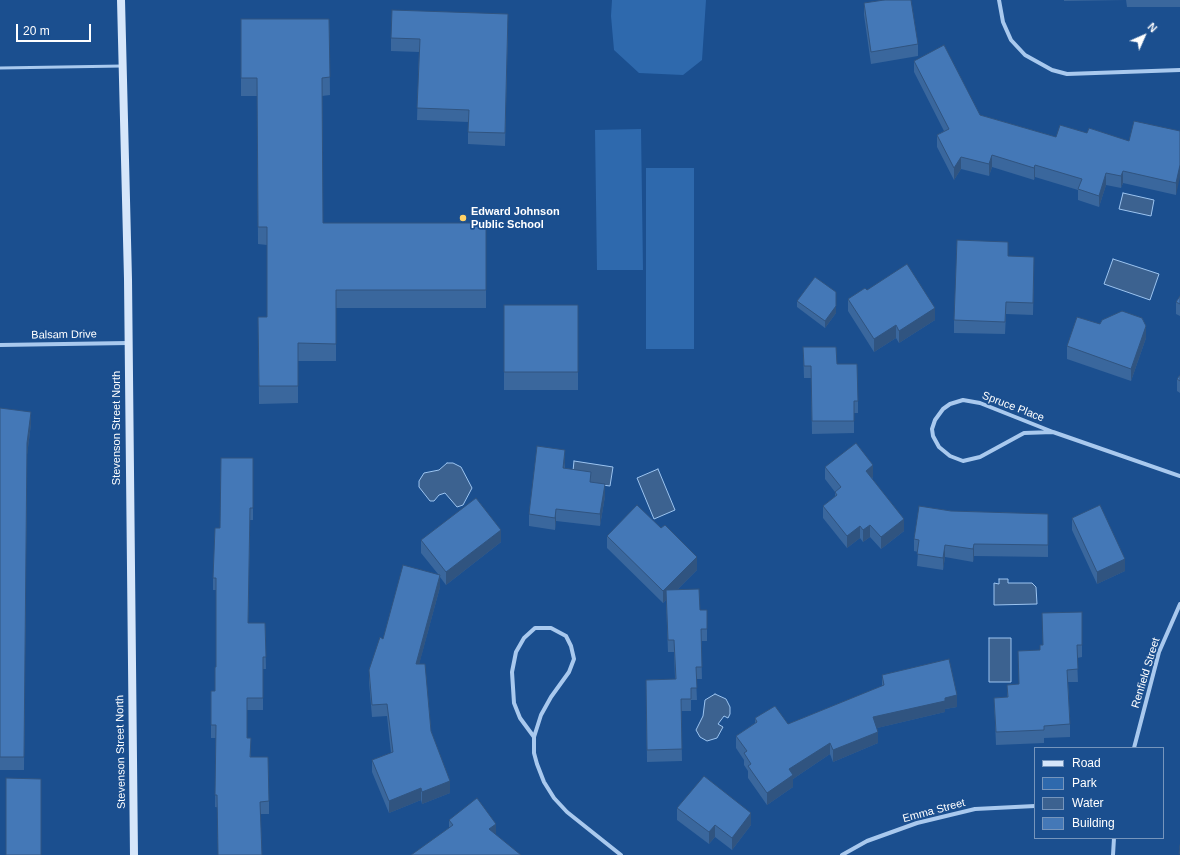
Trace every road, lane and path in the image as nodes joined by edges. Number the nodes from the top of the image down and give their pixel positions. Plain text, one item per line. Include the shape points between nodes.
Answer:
1 (121, 0) edge
2 (998, 0) edge
3 (123, 66) junction
4 (0, 68) edge
5 (1180, 70) edge
6 (128, 343) junction
7 (0, 345) edge
8 (1053, 432) junction
9 (1180, 476) edge
10 (1180, 604) edge
11 (534, 737) junction
12 (1134, 747) edge
13 (1034, 806) edge
14 (1114, 839) edge
15 (134, 855) edge
16 (621, 855) edge
17 (842, 855) edge
18 (1113, 855) edge

1 - 3 main road, Stevenson Street North
2 - 5 street via 1003,22 1011,40 1025,55 1052,70 1067,74
3 - 4 lane
3 - 6 main road, Stevenson Street North
6 - 7 street, Balsam Drive
6 - 15 main road, Stevenson Street North
8 - 8 street, Spruce Place via 1024,433 980,457 963,461 950,456 939,447 932,429 943,409 963,400 980,402
8 - 9 street, Spruce Place
10 - 12 street, Renfield Street via 1159,652
11 - 11 street via 520,718 514,703 512,672 516,652 524,638 535,628 551,628 566,636 574,659 569,672 541,715
11 - 16 street via 537,764 554,798 581,824
13 - 17 street, Emma Street via 975,809 917,823 867,841
14 - 18 street

